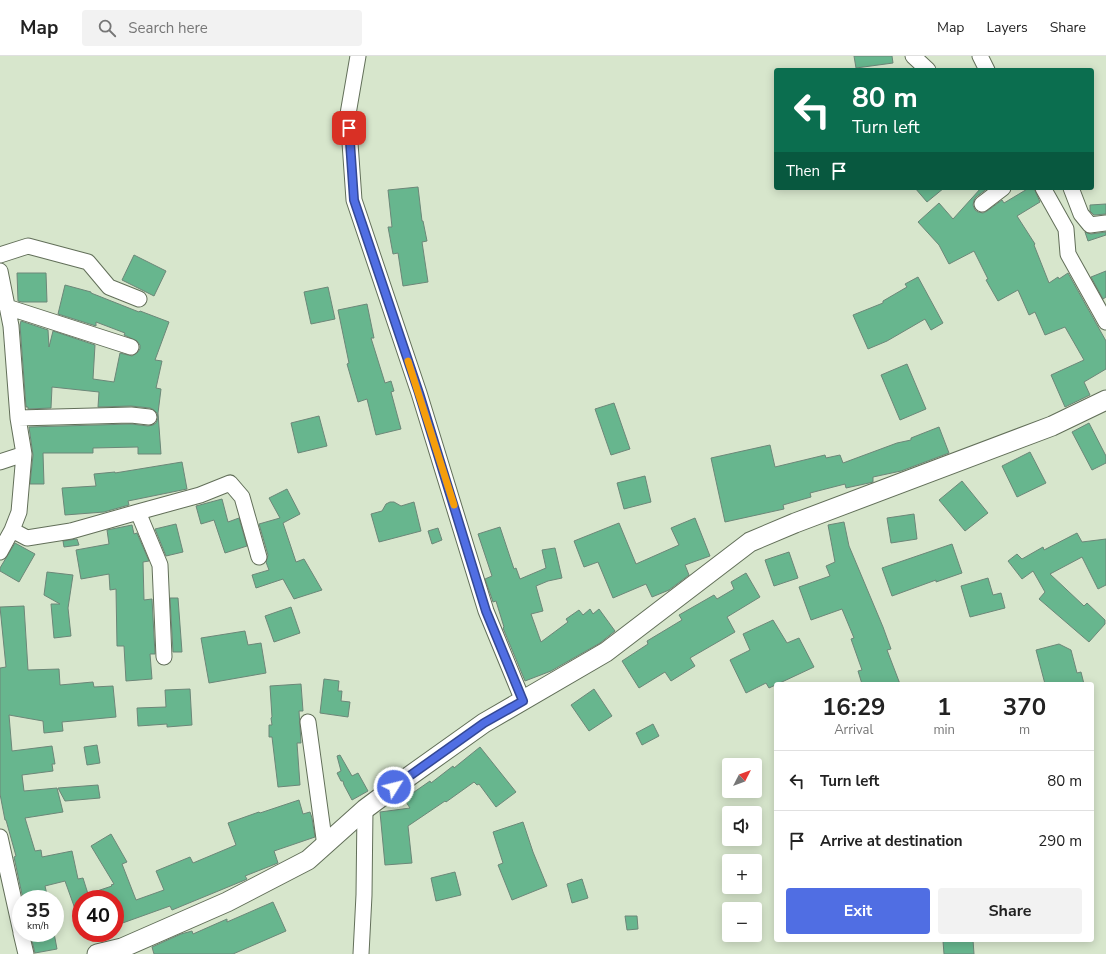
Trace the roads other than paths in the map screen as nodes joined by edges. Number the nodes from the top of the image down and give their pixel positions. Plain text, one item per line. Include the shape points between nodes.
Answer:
1 (358, 56) edge
2 (913, 56) edge
3 (980, 56) edge
4 (926, 68) edge
5 (986, 68) edge
6 (1000, 190) edge
7 (1044, 190) edge
8 (1072, 190) edge
9 (982, 204) dead end
10 (1106, 223) edge
11 (0, 255) edge
12 (0, 271) edge
13 (139, 299) dead end
14 (8, 307) junction
15 (1106, 322) edge
16 (6, 328) edge
17 (131, 347) dead end
18 (1106, 400) edge
19 (149, 417) dead end
20 (18, 418) junction
21 (24, 454) junction
22 (0, 462) edge
23 (138, 512) junction
24 (12, 530) junction
25 (0, 552) edge
26 (259, 557) dead end
27 (164, 656) dead end
28 (523, 701) junction
29 (308, 722) dead end
30 (365, 809) junction
31 (0, 837) edge
32 (325, 846) junction
33 (12, 891) edge
34 (23, 942) edge
35 (26, 954) edge
36 (97, 954) edge
37 (361, 954) edge

1 - 28 street via 348,114 354,200 419,393 486,611
2 - 4 street
3 - 5 street
6 - 9 street
7 - 15 street via 1066,229 1068,254
8 - 10 street via 1081,214 1090,225
11 - 13 street via 28,246 88,262 109,287
12 - 14 street
14 - 16 street
14 - 17 street
16 - 20 street
18 - 28 street via 1052,426 750,542 606,652
19 - 20 street via 131,415
20 - 21 street
21 - 22 street
21 - 24 street via 19,512
23 - 24 street via 71,531 27,538
23 - 26 street via 200,495 230,483 242,497
23 - 27 street via 160,565
24 - 25 street
28 - 30 street via 484,723
29 - 32 street
30 - 32 street
30 - 37 street
31 - 33 street
32 - 36 street via 308,860 226,902 122,948
34 - 35 street

